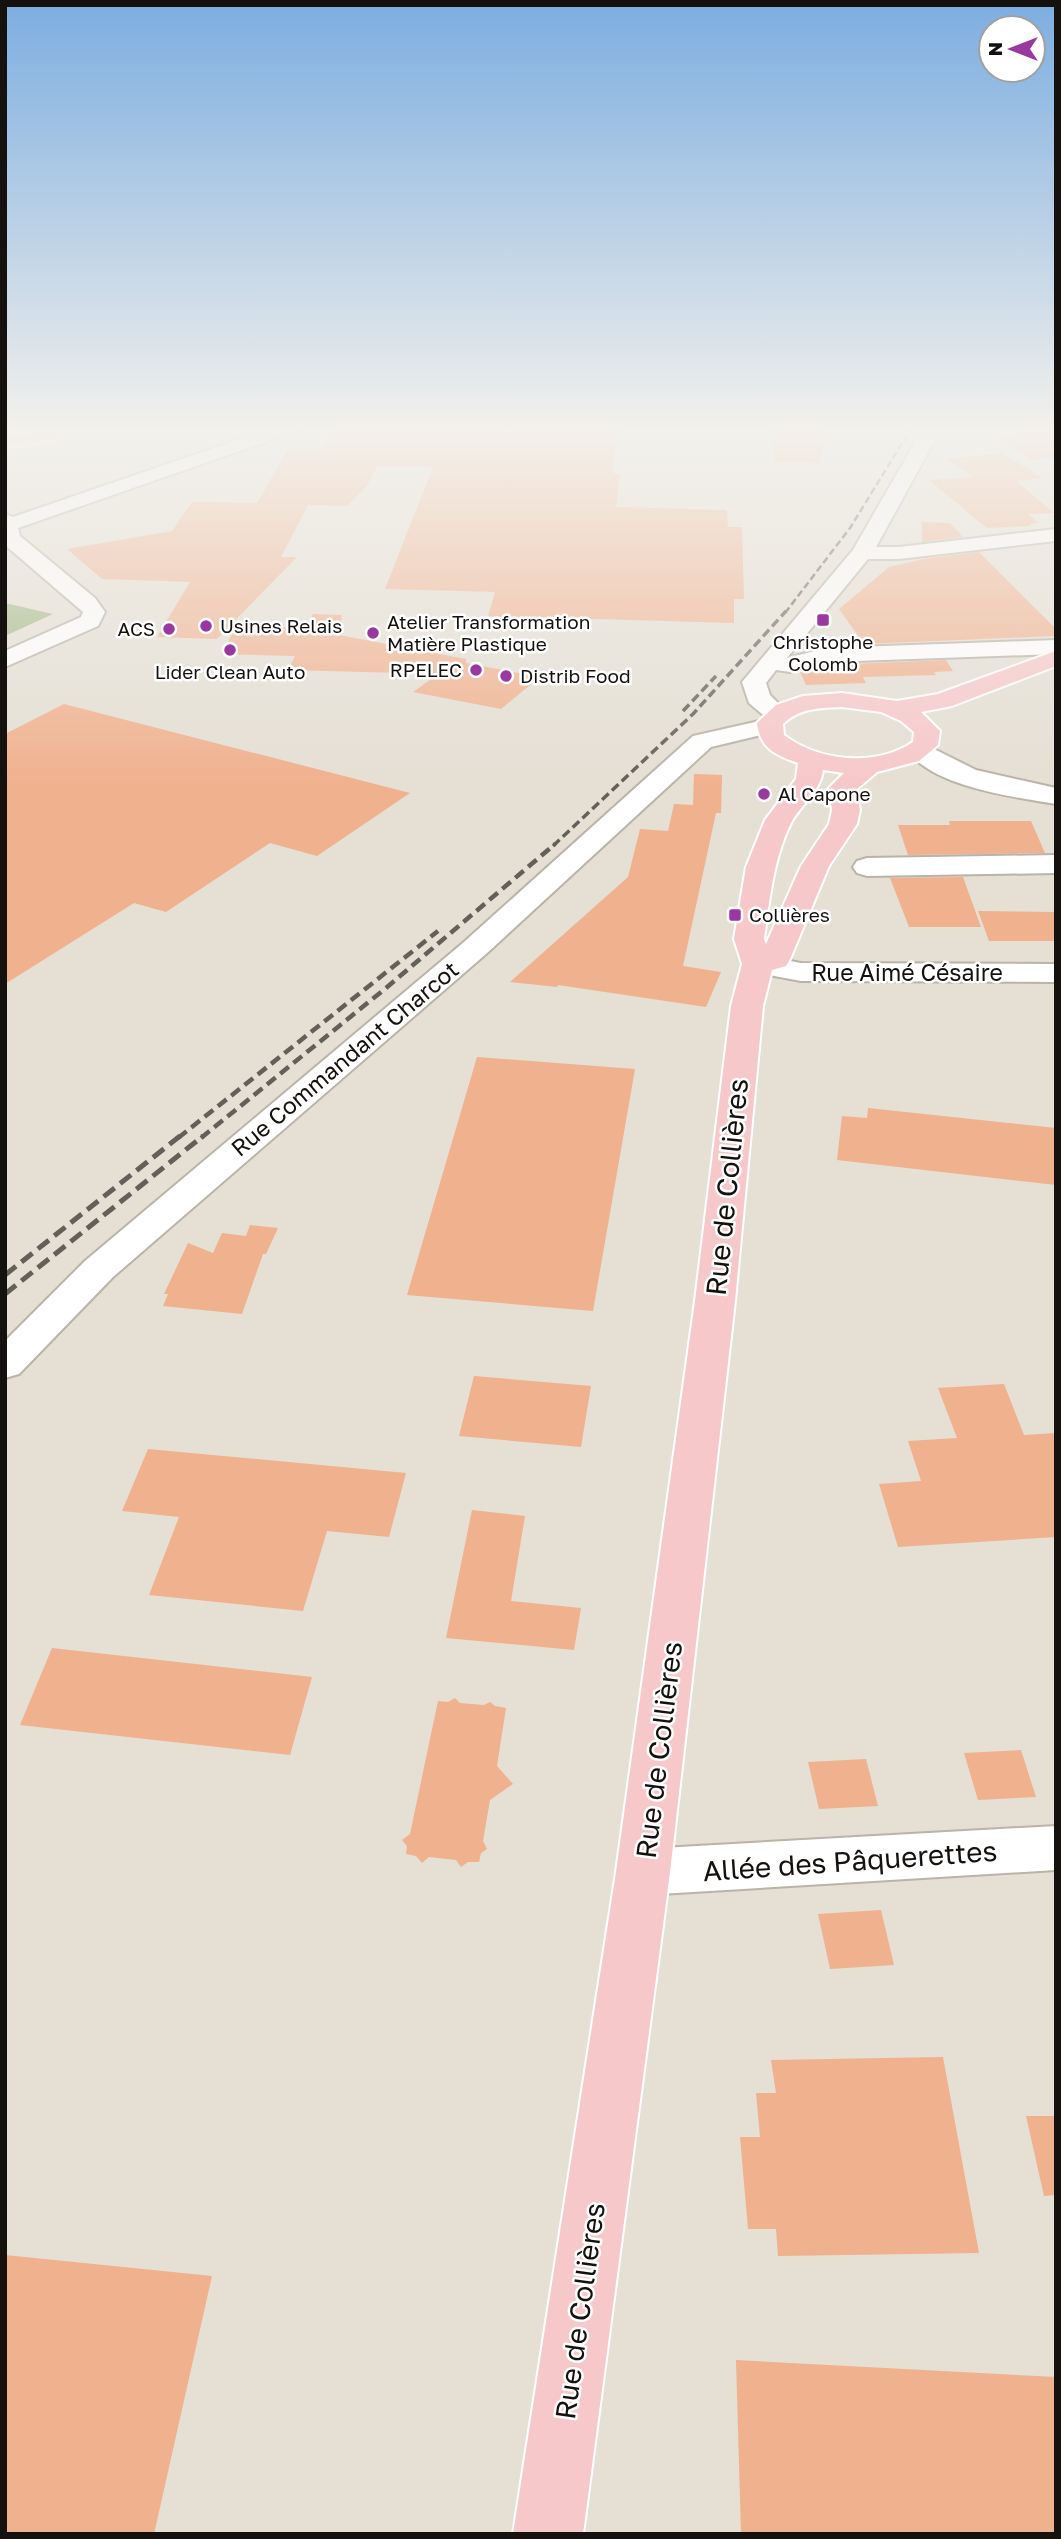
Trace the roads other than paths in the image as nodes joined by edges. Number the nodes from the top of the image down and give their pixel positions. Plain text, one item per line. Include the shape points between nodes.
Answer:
1 (20, 545) edge
2 (866, 545) edge
3 (965, 545) edge
4 (862, 553) junction
5 (1056, 647) edge
6 (1056, 658) edge
7 (5, 660) edge
8 (771, 665) junction
9 (811, 702) junction
10 (894, 709) junction
11 (775, 729) junction
12 (919, 750) junction
13 (811, 759) junction
14 (870, 764) junction
15 (1056, 796) edge
16 (1056, 864) edge
17 (867, 867) dead end
18 (758, 964) junction
19 (1056, 973) edge
20 (5, 1365) edge
21 (1056, 1848) edge
22 (643, 1872) junction
23 (548, 2534) edge

1 - 7 street via 94,612 89,621
2 - 4 street
3 - 4 street
4 - 8 street
5 - 8 street via 826,655
6 - 10 main road via 943,701
8 - 9 street via 772,681 780,690
8 - 11 street via 754,682
9 - 10 main road via 860,702
9 - 11 main road
10 - 12 main road via 914,718 927,731 928,738
11 - 13 main road
11 - 20 street, Rue Commandant Charcot via 686,755 475,948 99,1269
12 - 14 main road via 897,760
12 - 15 street via 940,766 979,781
13 - 14 main road
13 - 18 main road, Rue de Collières via 809,779 779,820 760,867 749,939
14 - 18 main road via 842,789 843,824 815,866 775,959
16 - 17 street
18 - 19 street, Rue Aimé Césaire via 802,972
18 - 22 main road, Rue de Collières via 747,1006
21 - 22 street, Allée des Pâquerettes
22 - 23 main road, Rue de Collières

